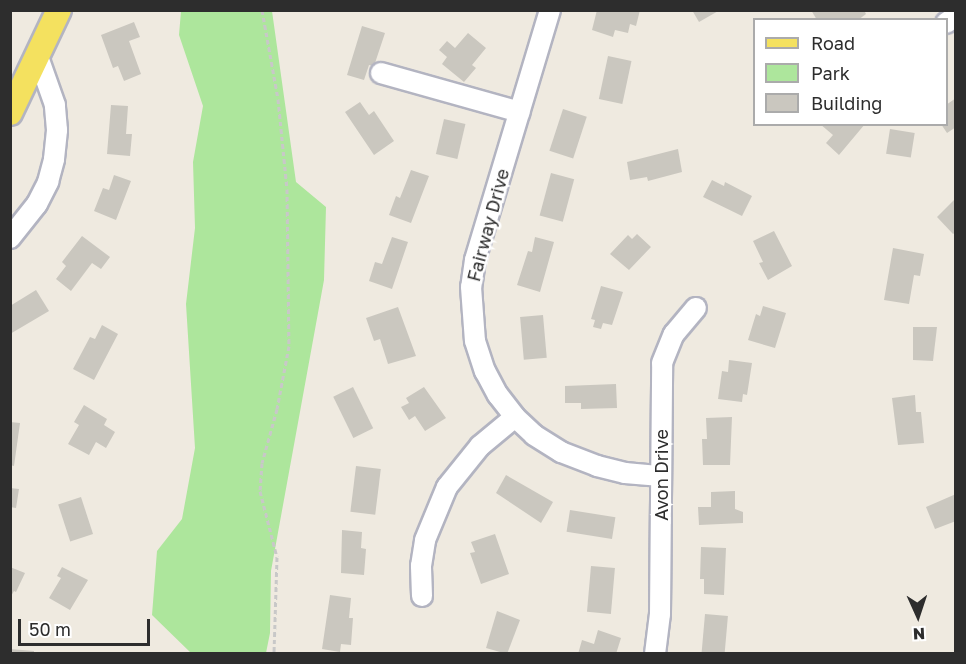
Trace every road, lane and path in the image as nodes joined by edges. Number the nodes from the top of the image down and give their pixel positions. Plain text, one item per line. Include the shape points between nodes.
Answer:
1 (59, 10) edge
2 (262, 10) edge
3 (550, 10) edge
4 (38, 57) junction
5 (381, 74) dead end
6 (520, 112) junction
7 (10, 113) edge
8 (10, 238) edge
9 (696, 308) dead end
10 (515, 417) junction
11 (661, 476) junction
12 (422, 596) dead end
13 (274, 654) edge
14 (655, 654) edge

1 - 4 main road
2 - 13 path via 278,99 287,212 289,346 262,463 260,491 277,557
3 - 6 street, Fairway Drive
4 - 7 main road
4 - 8 street via 55,105 54,159 37,204
5 - 6 street
6 - 10 street, Fairway Drive via 471,287 471,314 482,361 498,395
9 - 11 street, Avon Drive via 674,334 662,363
10 - 11 street, Fairway Drive via 534,435 588,463 625,473
10 - 12 street via 480,446 447,487 425,540
11 - 14 street, Avon Drive via 660,614

